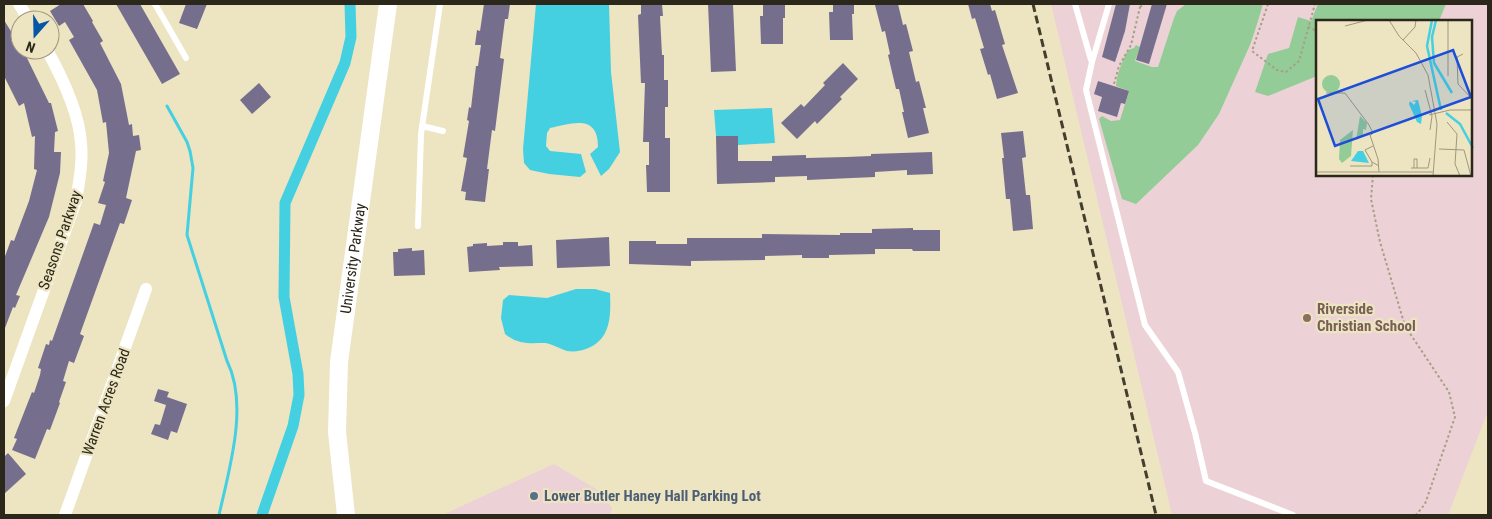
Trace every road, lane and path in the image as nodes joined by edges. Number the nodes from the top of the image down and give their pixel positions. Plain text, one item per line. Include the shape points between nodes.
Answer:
1 (155, 4) edge
2 (388, 4) edge
3 (440, 4) edge
4 (1075, 4) edge
5 (1109, 4) edge
6 (1139, 4) edge
7 (1144, 4) edge
8 (1268, 4) edge
9 (1315, 4) edge
10 (1140, 8) junction
11 (1308, 27) junction
12 (1316, 31) edge
13 (186, 58) dead end
14 (53, 60) edge
15 (1092, 62) junction
16 (1114, 84) dead end
17 (422, 126) junction
18 (443, 131) dead end
19 (1373, 176) edge
20 (418, 226) dead end
21 (146, 289) dead end
22 (4, 401) edge
23 (65, 515) edge
24 (346, 515) edge
25 (1294, 515) edge
26 (1416, 515) edge

1 - 13 lane
2 - 24 main road, University Parkway via 339,362 337,432
3 - 17 lane
4 - 15 lane
5 - 15 lane
6 - 10 path
7 - 10 path
8 - 11 path via 1252,51 1277,70 1286,72 1298,60
9 - 11 path
10 - 16 path via 1131,45 1119,66
11 - 12 path
14 - 22 street, Seasons Parkway via 72,103 81,142 81,175 76,201
15 - 25 lane via 1086,90 1144,325 1178,372 1206,481
17 - 18 lane
17 - 20 lane
19 - 26 path via 1371,199 1380,242 1405,326 1449,392 1455,417 1425,504
21 - 23 street, Warren Acres Road

